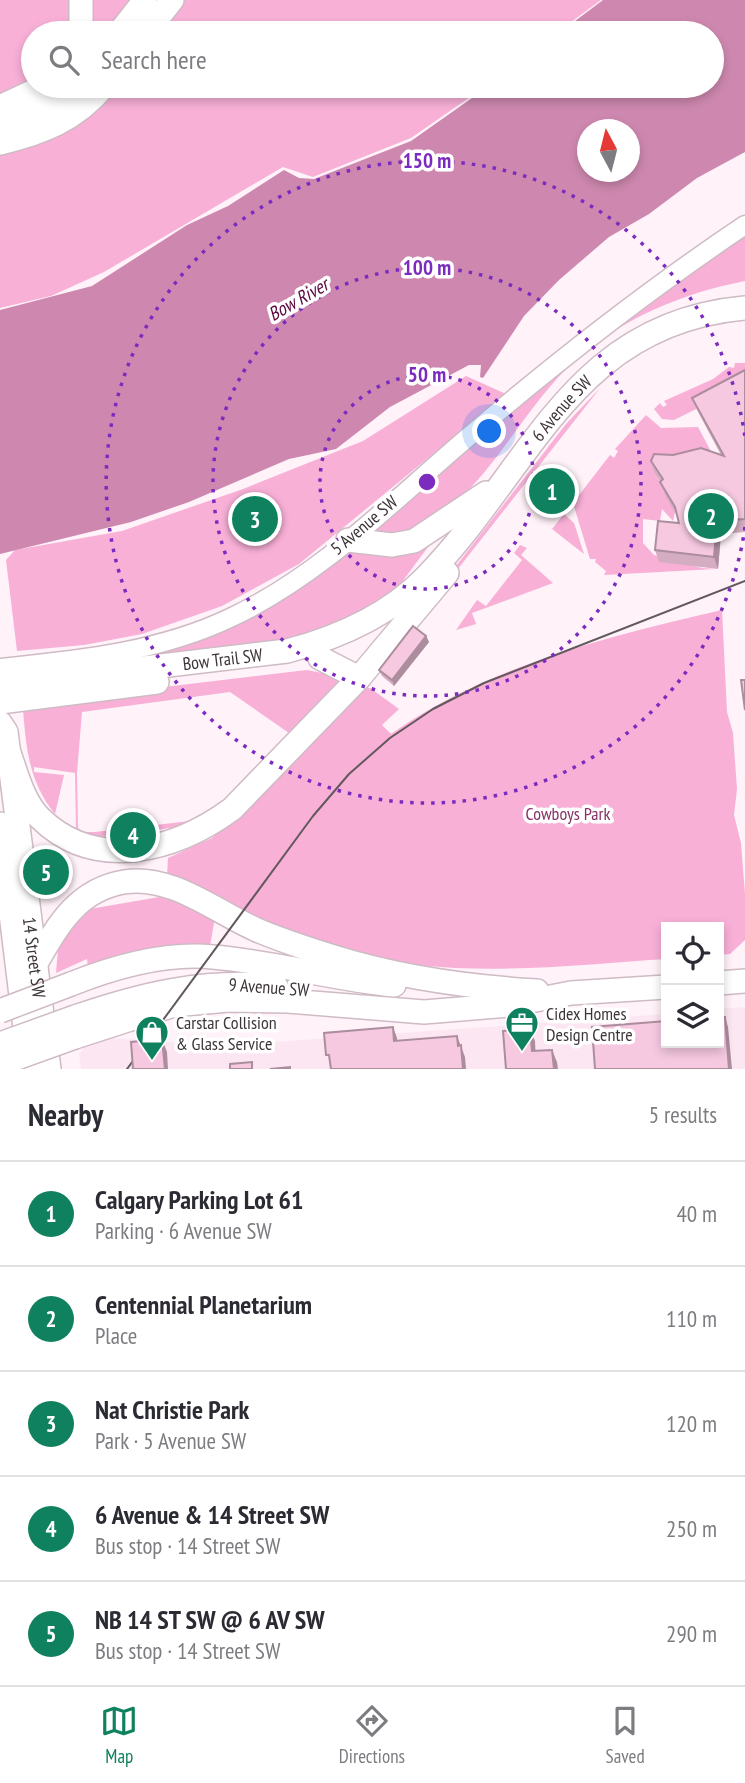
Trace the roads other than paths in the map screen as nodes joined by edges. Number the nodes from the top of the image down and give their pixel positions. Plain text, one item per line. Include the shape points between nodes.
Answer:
1 (81, 0) edge
2 (145, 0) edge
3 (172, 0) edge
4 (81, 21) edge
5 (128, 21) edge
6 (155, 21) edge
7 (21, 97) edge
8 (60, 98) edge
9 (91, 98) edge
10 (0, 107) edge
11 (0, 125) edge
12 (0, 144) edge
13 (745, 225) edge
14 (745, 308) edge
15 (505, 478) junction
16 (470, 525) junction
17 (348, 540) junction
18 (425, 578) junction
19 (320, 658) junction
20 (0, 668) edge
21 (359, 678) junction
22 (0, 685) edge
23 (0, 702) edge
24 (0, 723) edge
25 (8, 750) junction
26 (0, 824) edge
27 (7, 941) edge
28 (35, 965) junction
29 (745, 981) edge
30 (724, 983) edge
31 (661, 987) edge
32 (468, 998) junction
33 (0, 1011) edge
34 (75, 1027) junction
35 (0, 1044) edge
36 (0, 1064) edge
37 (30, 1069) edge
38 (49, 1069) edge

1 - 4 main road
2 - 5 main road
3 - 6 main road
7 - 10 main road
8 - 11 main road via 44,110
9 - 12 main road via 69,119
13 - 17 street, 5 Avenue SW via 604,324
14 - 15 main road, 6 Avenue SW via 696,315 627,345 582,382
15 - 16 main road, 6 Avenue SW
15 - 17 main road via 414,541 392,545
16 - 18 main road, 6 Avenue SW
16 - 21 main road via 467,548
17 - 20 street, 5 Avenue SW via 232,617 186,635 133,651
18 - 19 main road via 421,590 390,621
18 - 22 main road, Bow Trail SW via 354,628 287,652
19 - 21 main road
19 - 23 main road
21 - 25 main road via 232,809 177,842 142,850 103,850 72,842 39,818 23,793
24 - 25 main road, 14 Street SW
25 - 28 main road, 14 Street SW
26 - 27 main road, 14 Street SW
27 - 37 main road, 14 Street SW
28 - 32 main road via 68,911 81,900 125,881 149,881 177,889 257,930
28 - 38 main road, 14 Street SW
29 - 30 main road
31 - 32 main road, 9 Avenue SW via 571,993 510,1005
32 - 33 main road, bridge via 211,956 172,957 133,964
32 - 34 main road, 9 Avenue SW via 424,1012 228,1000 174,1005
34 - 35 main road, bridge
34 - 36 main road, bridge

